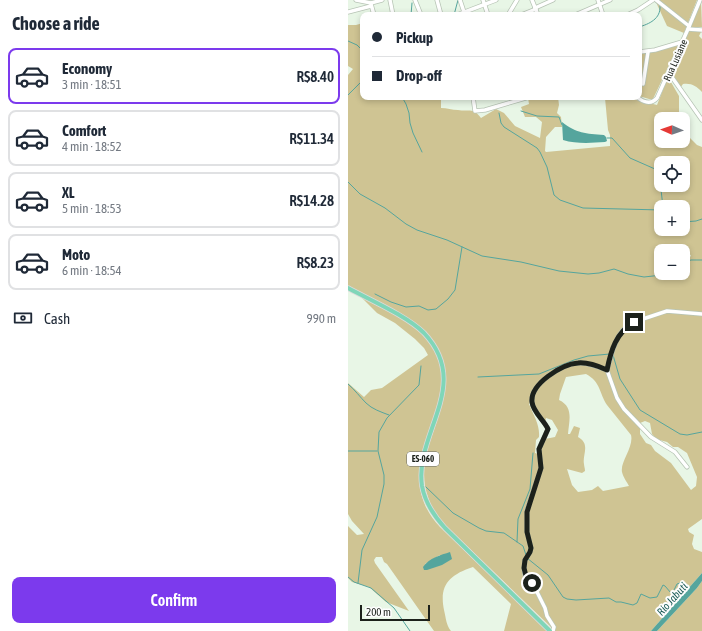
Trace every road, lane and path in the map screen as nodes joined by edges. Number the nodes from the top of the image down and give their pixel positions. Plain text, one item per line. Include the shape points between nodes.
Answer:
1 (356, 0) edge
2 (382, 0) edge
3 (390, 0) edge
4 (415, 0) edge
5 (437, 0) edge
6 (460, 0) edge
7 (483, 0) edge
8 (496, 0) edge
9 (517, 0) edge
10 (532, 0) edge
11 (553, 0) edge
12 (598, 0) edge
13 (610, 0) edge
14 (653, 0) edge
15 (656, 0) edge
16 (700, 0) edge
17 (371, 5) junction
18 (485, 5) junction
19 (600, 5) junction
20 (535, 8) junction
21 (348, 12) edge
22 (373, 12) edge
23 (392, 12) edge
24 (420, 12) edge
25 (440, 12) edge
26 (464, 12) edge
27 (469, 12) edge
28 (487, 12) edge
29 (510, 12) edge
30 (528, 12) edge
31 (537, 12) edge
32 (582, 12) edge
33 (602, 12) edge
34 (634, 12) edge
35 (689, 28) junction
36 (702, 30) edge
37 (683, 42) junction
38 (642, 52) edge
39 (648, 52) junction
40 (669, 73) junction
41 (643, 84) dead end
42 (473, 100) edge
43 (519, 100) edge
44 (642, 100) edge
45 (702, 120) edge
46 (348, 288) edge
47 (702, 314) edge
48 (607, 370) junction
49 (687, 467) dead end
50 (550, 631) edge
51 (554, 631) edge

1 - 17 street
2 - 17 street
3 - 23 street
4 - 24 street
5 - 25 street
6 - 26 street
7 - 18 street
8 - 18 street
9 - 29 street
10 - 20 street
11 - 20 street
12 - 19 street
13 - 19 street
14 - 34 street
15 - 35 street
16 - 35 street, Rua Lusiane
17 - 21 street
17 - 22 street
18 - 27 street
18 - 28 street
19 - 32 street
19 - 33 street
20 - 30 street
20 - 31 street
35 - 36 street
35 - 37 street, Rua Lusiane
37 - 39 street
37 - 40 street, Rua Lusiane
38 - 39 street
39 - 41 street
40 - 44 street, Rua Lusiane via 655,101
40 - 45 street
42 - 43 street via 475,111
46 - 50 main road, ES-060 via 408,321 423,332 432,344 440,359 443,385 422,464 424,496 434,515 445,528
47 - 48 street via 667,311 634,322 618,337
48 - 49 street via 624,409 651,437 675,452
48 - 51 street via 588,364 573,364 544,380 536,388 532,398 533,408 548,429 539,449 541,468 527,510 527,532 531,548 525,560 524,571 545,608

